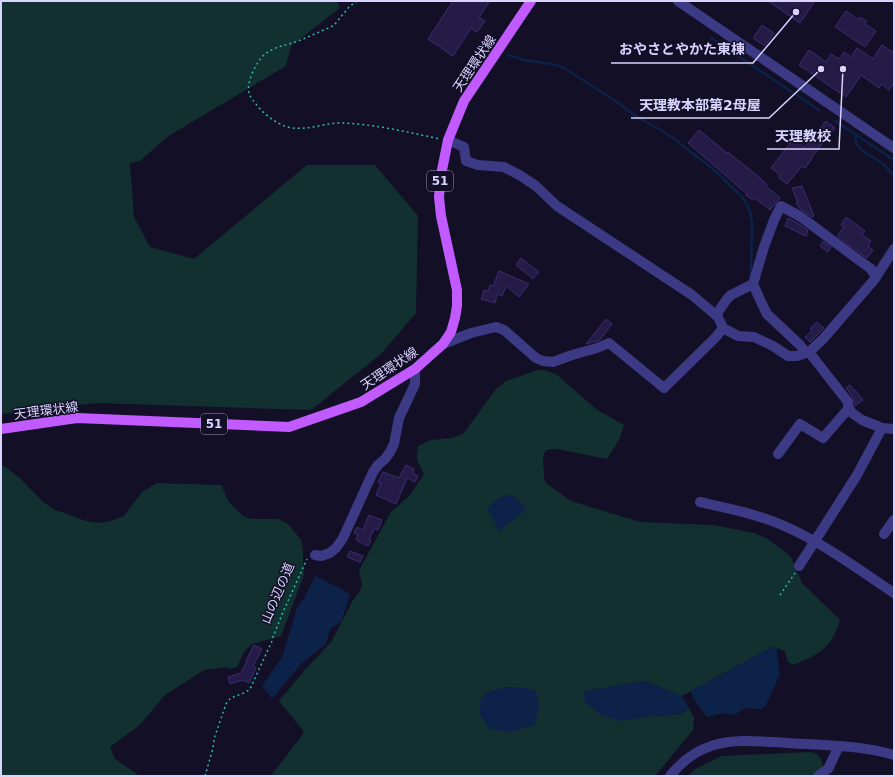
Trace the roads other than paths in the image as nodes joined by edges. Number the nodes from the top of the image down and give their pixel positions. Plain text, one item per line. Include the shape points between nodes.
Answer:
1 (531, 1) edge
2 (678, 1) edge
3 (448, 140) junction
4 (894, 148) edge
5 (894, 249) edge
6 (876, 277) junction
7 (753, 284) junction
8 (716, 315) junction
9 (723, 328) junction
10 (443, 344) junction
11 (808, 352) junction
12 (415, 369) junction
13 (849, 408) junction
14 (882, 428) junction
15 (1, 429) edge
16 (894, 429) edge
17 (778, 454) dead end
18 (700, 502) dead end
19 (894, 520) edge
20 (884, 534) dead end
21 (815, 542) junction
22 (315, 555) road end
23 (799, 566) road end
24 (894, 593) edge
25 (839, 746) junction
26 (894, 755) edge
27 (670, 776) edge
28 (818, 776) edge

1 - 3 main road, 天理環状線 / 51 via 464,101
2 - 4 street
3 - 8 street via 464,147 466,161 504,168 521,176 557,206 692,295
3 - 10 main road, 天理環状線 / 51 via 439,197 457,290 457,306 451,332
5 - 6 street
6 - 7 street via 871,269 801,217 781,206 764,247
6 - 11 street via 823,339
7 - 8 street via 731,295
7 - 11 street via 767,314
8 - 9 street
9 - 10 street via 664,388 609,343 553,362 536,358 504,330 496,327 470,333
9 - 11 street via 738,336 754,337 788,356
10 - 12 main road, 天理環状線 / 51
11 - 13 street via 848,402
12 - 15 main road, 天理環状線 / 51 via 361,402 289,427 77,418
12 - 22 street via 415,384 399,418 390,452 373,472 336,548 330,554
13 - 14 street via 862,420
13 - 17 street via 823,438 800,424
14 - 16 street
14 - 21 street via 857,475
18 - 21 street via 736,510 782,525
19 - 20 street
21 - 23 street
21 - 24 street
25 - 26 street
25 - 27 street via 728,742 694,753
25 - 28 street via 828,769

